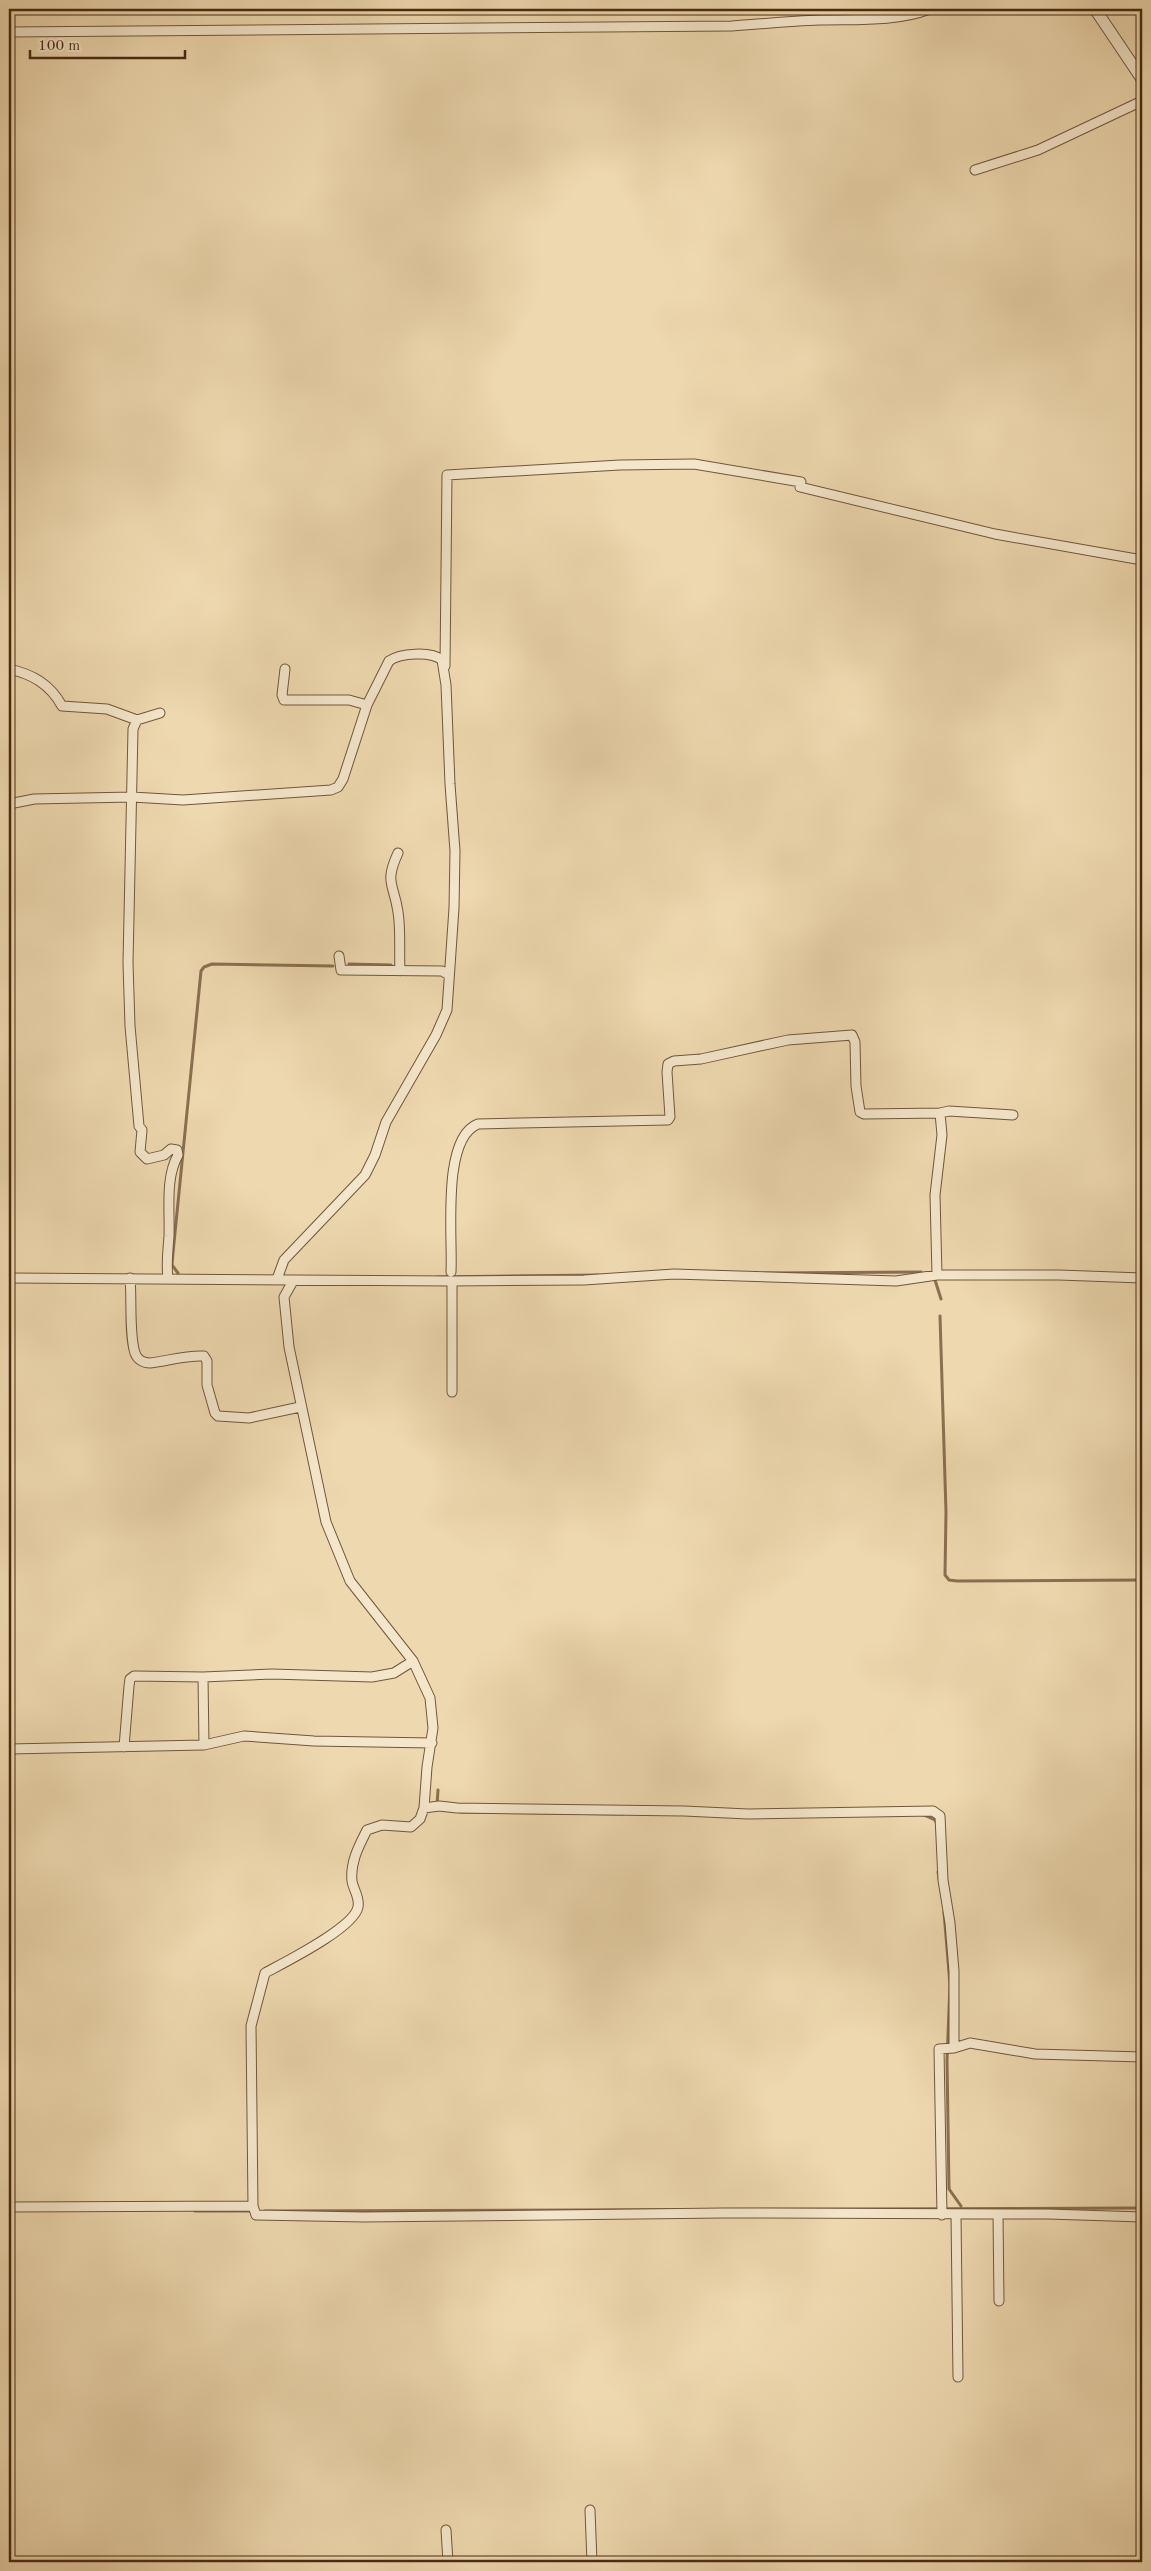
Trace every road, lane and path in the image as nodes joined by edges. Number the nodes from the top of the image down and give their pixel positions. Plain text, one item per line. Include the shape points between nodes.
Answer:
1 (930, 9) edge
2 (1095, 9) edge
3 (9, 32) edge
4 (1142, 78) edge
5 (1142, 101) edge
6 (975, 170) dead end
7 (1141, 558) edge
8 (9, 669) edge
9 (285, 669) dead end
10 (445, 669) junction
11 (367, 704) junction
12 (160, 713) dead end
13 (137, 720) junction
14 (132, 797) junction
15 (9, 804) edge
16 (398, 853) dead end
17 (339, 956) dead end
18 (400, 970) junction
19 (449, 975) junction
20 (940, 1113) junction
21 (1013, 1114) dead end
22 (937, 1274) junction
23 (451, 1276) junction
24 (9, 1278) edge
25 (130, 1278) junction
26 (168, 1278) junction
27 (1142, 1278) edge
28 (276, 1279) junction
29 (293, 1281) junction
30 (452, 1392) dead end
31 (300, 1407) junction
32 (413, 1660) junction
33 (203, 1677) junction
34 (432, 1743) junction
35 (204, 1745) junction
36 (124, 1747) junction
37 (9, 1749) edge
38 (424, 1808) junction
39 (954, 2048) junction
40 (1142, 2057) edge
41 (9, 2206) edge
42 (255, 2211) junction
43 (956, 2214) junction
44 (998, 2214) junction
45 (942, 2215) junction
46 (1142, 2217) edge
47 (999, 2301) dead end
48 (958, 2377) dead end
49 (590, 2510) dead end
50 (446, 2530) dead end
51 (448, 2562) edge
52 (592, 2562) edge

1 - 3 street via 883,19 732,26
2 - 4 street
5 - 6 street via 1038,150
7 - 10 street via 995,534 800,487 801,482 694,464 447,475
8 - 13 street via 44,683 62,706 107,709
9 - 11 street via 284,700 349,700
10 - 11 street via 442,660 432,655 396,656 389,661
10 - 19 street via 455,851
11 - 14 street via 338,788 183,800
12 - 13 street
13 - 14 street via 133,729
14 - 15 street via 34,799
14 - 26 street via 128,963 130,1026 139,1126 142,1130 140,1152 148,1159 164,1155 171,1149 177,1150 178,1154 169,1199
16 - 18 street via 390,870 390,880 398,912
17 - 18 street via 341,970
18 - 19 street via 442,971
19 - 28 street via 447,1010 386,1122 365,1175 284,1260
20 - 21 street
20 - 22 street via 942,1144 935,1195
20 - 23 street via 860,1112 852,1035 788,1040 701,1059 674,1060 668,1064 667,1072 668,1120 478,1124 471,1127 455,1152
22 - 23 street via 896,1281 674,1274 584,1280
22 - 27 street
23 - 29 street
23 - 30 street
24 - 25 street
25 - 26 street
25 - 31 street via 133,1342 139,1359 148,1363 190,1355 204,1356 207,1385 218,1416 248,1418
26 - 28 street
28 - 29 street
29 - 31 street via 284,1297
31 - 32 street via 326,1522 350,1581
32 - 33 street via 394,1672 372,1677 272,1674
32 - 34 street via 430,1698
33 - 35 street
33 - 36 street via 134,1676 130,1679
34 - 35 street via 244,1736
34 - 38 street via 426,1767
35 - 36 street
36 - 37 street
38 - 39 street via 748,1814 933,1811 940,1816 943,1880 951,1932
38 - 42 street via 420,1819 411,1827 382,1824 367,1830 354,1856 352,1882 358,1907 349,1922 265,1973 251,2026
39 - 40 street via 970,2043 1035,2054
39 - 45 street via 939,2050
41 - 42 street
42 - 45 street via 364,2217 574,2213
43 - 44 street
43 - 45 street
43 - 48 street
44 - 46 street
44 - 47 street
49 - 52 street
50 - 51 street

